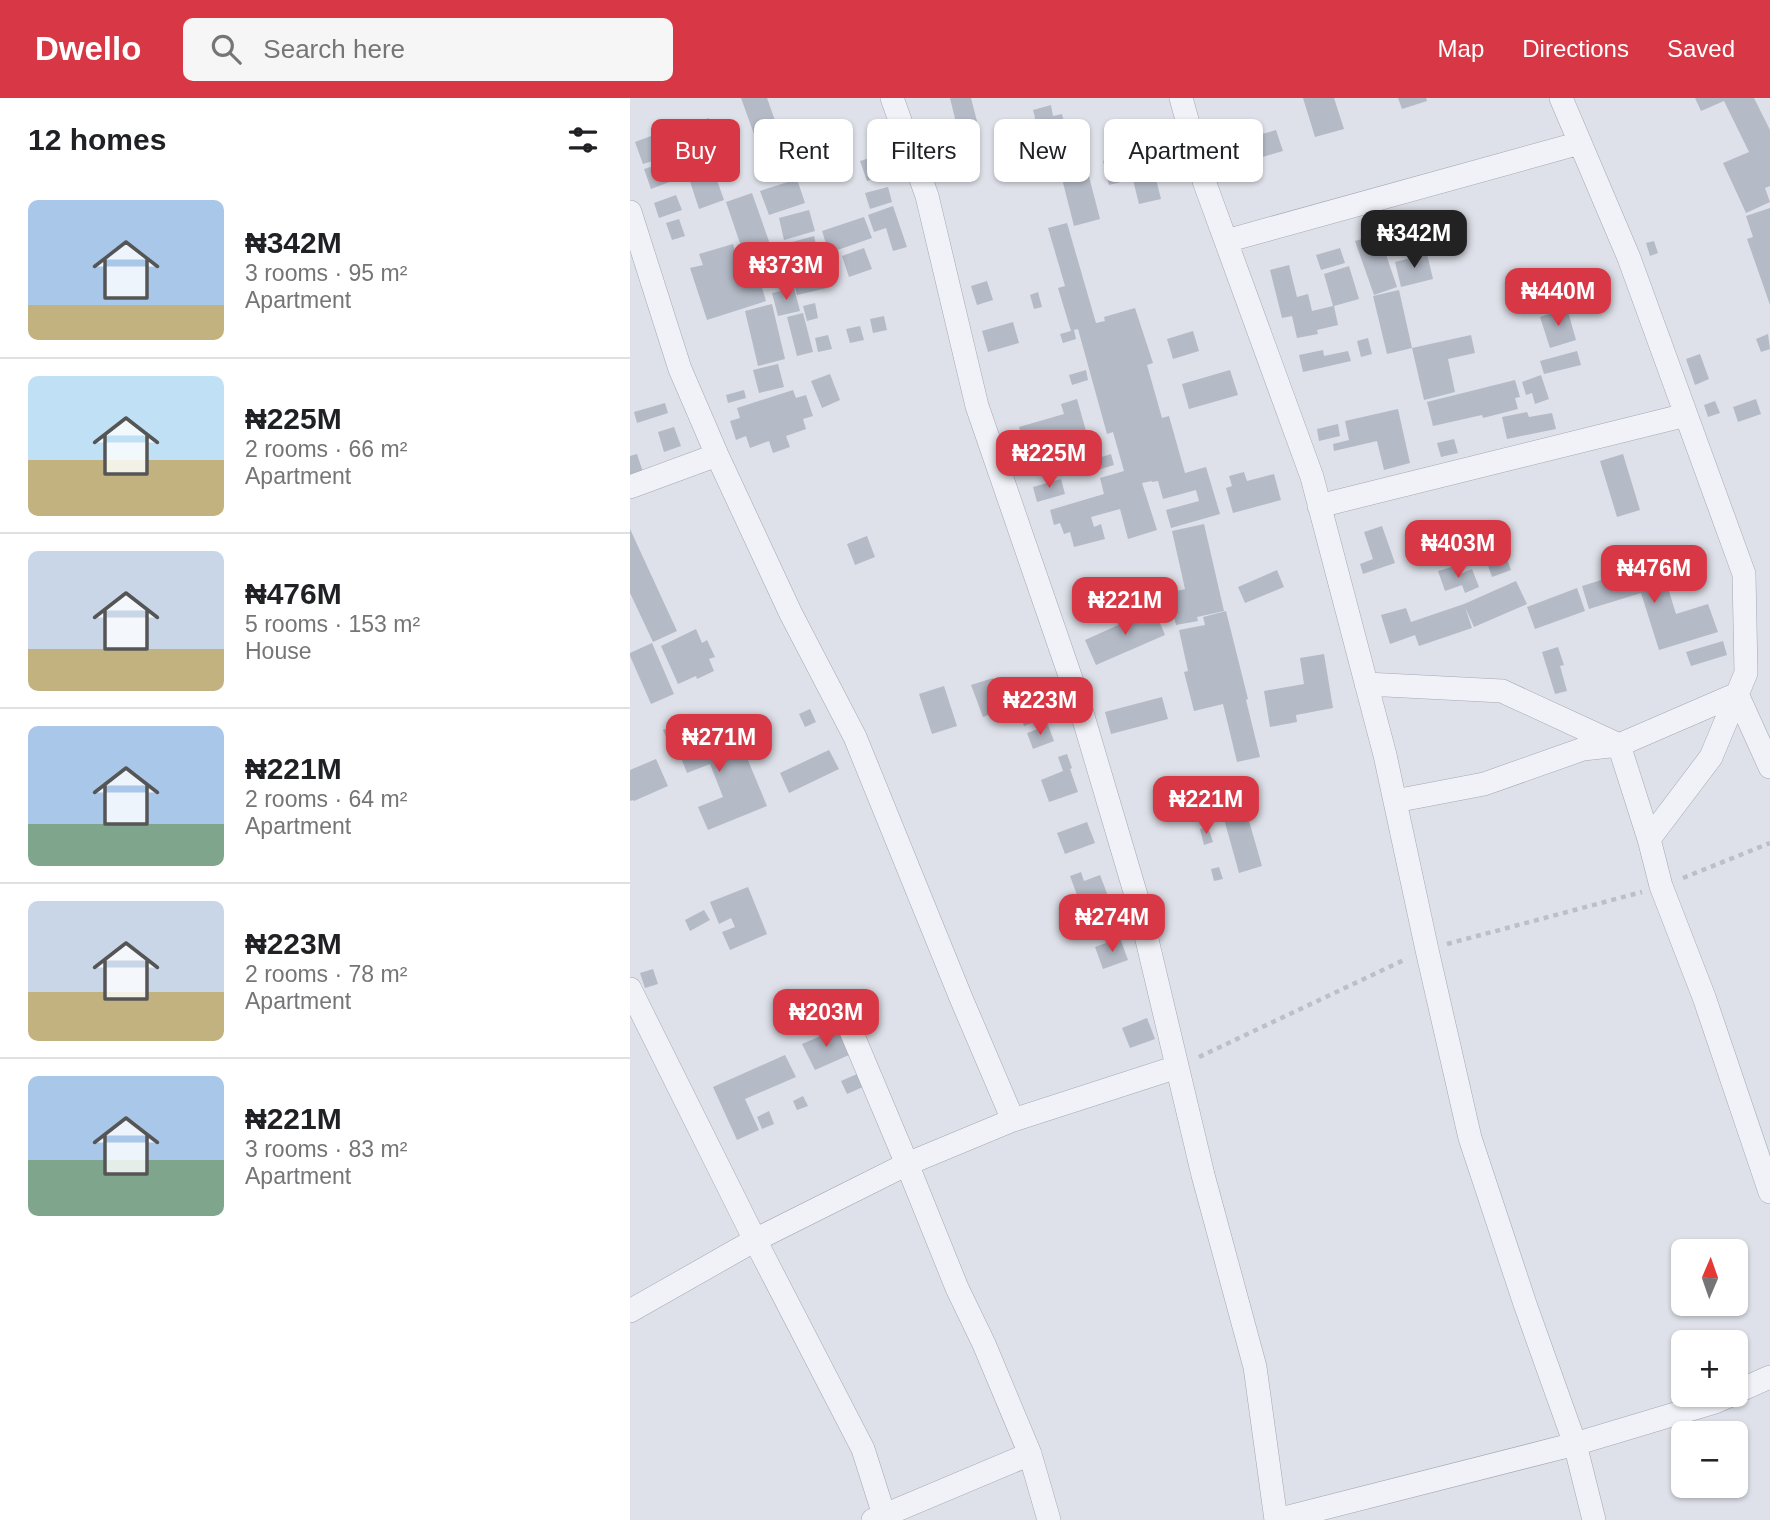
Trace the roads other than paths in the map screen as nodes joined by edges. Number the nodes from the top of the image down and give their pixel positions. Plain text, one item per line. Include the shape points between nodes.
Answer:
1 (892, 98) edge
2 (1181, 98) edge
3 (1561, 98) edge
4 (1580, 143) junction
5 (630, 212) edge
6 (1226, 241) junction
7 (1686, 415) junction
8 (717, 455) junction
9 (630, 487) edge
10 (1319, 506) junction
11 (1366, 684) junction
12 (1737, 694) junction
13 (1619, 745) junction
14 (1770, 767) edge
15 (1395, 801) junction
16 (1649, 839) junction
17 (630, 989) edge
18 (846, 1019) dead end
19 (1177, 1067) junction
20 (1013, 1120) junction
21 (907, 1164) junction
22 (1770, 1192) edge
23 (755, 1240) junction
24 (630, 1311) edge
25 (1770, 1377) edge
26 (1748, 1387) edge
27 (1698, 1407) edge
28 (1575, 1444) junction
29 (1030, 1454) junction
30 (878, 1518) edge
31 (1049, 1520) edge
32 (1276, 1520) edge
33 (1594, 1520) edge

1 - 19 street via 927,196 977,406 1077,696 1130,877
2 - 6 street
3 - 4 street
4 - 6 street
4 - 7 street via 1629,258
5 - 8 street via 680,369
6 - 10 street
7 - 10 street
7 - 12 street via 1744,574 1746,673
8 - 9 street
8 - 20 street via 855,737
10 - 11 street
11 - 13 street via 1502,691
11 - 15 street
12 - 13 street
12 - 14 street
12 - 16 street via 1711,757
13 - 15 street via 1583,749 1484,784
13 - 16 street
15 - 28 street via 1470,1138
16 - 22 street via 1661,886
17 - 23 street
18 - 21 street
19 - 20 street
19 - 32 street via 1255,1367
20 - 21 street
21 - 23 street
21 - 29 street
23 - 24 street
23 - 30 street via 863,1449
25 - 26 street
27 - 28 street
28 - 32 street
28 - 33 street
29 - 30 street
29 - 31 street

